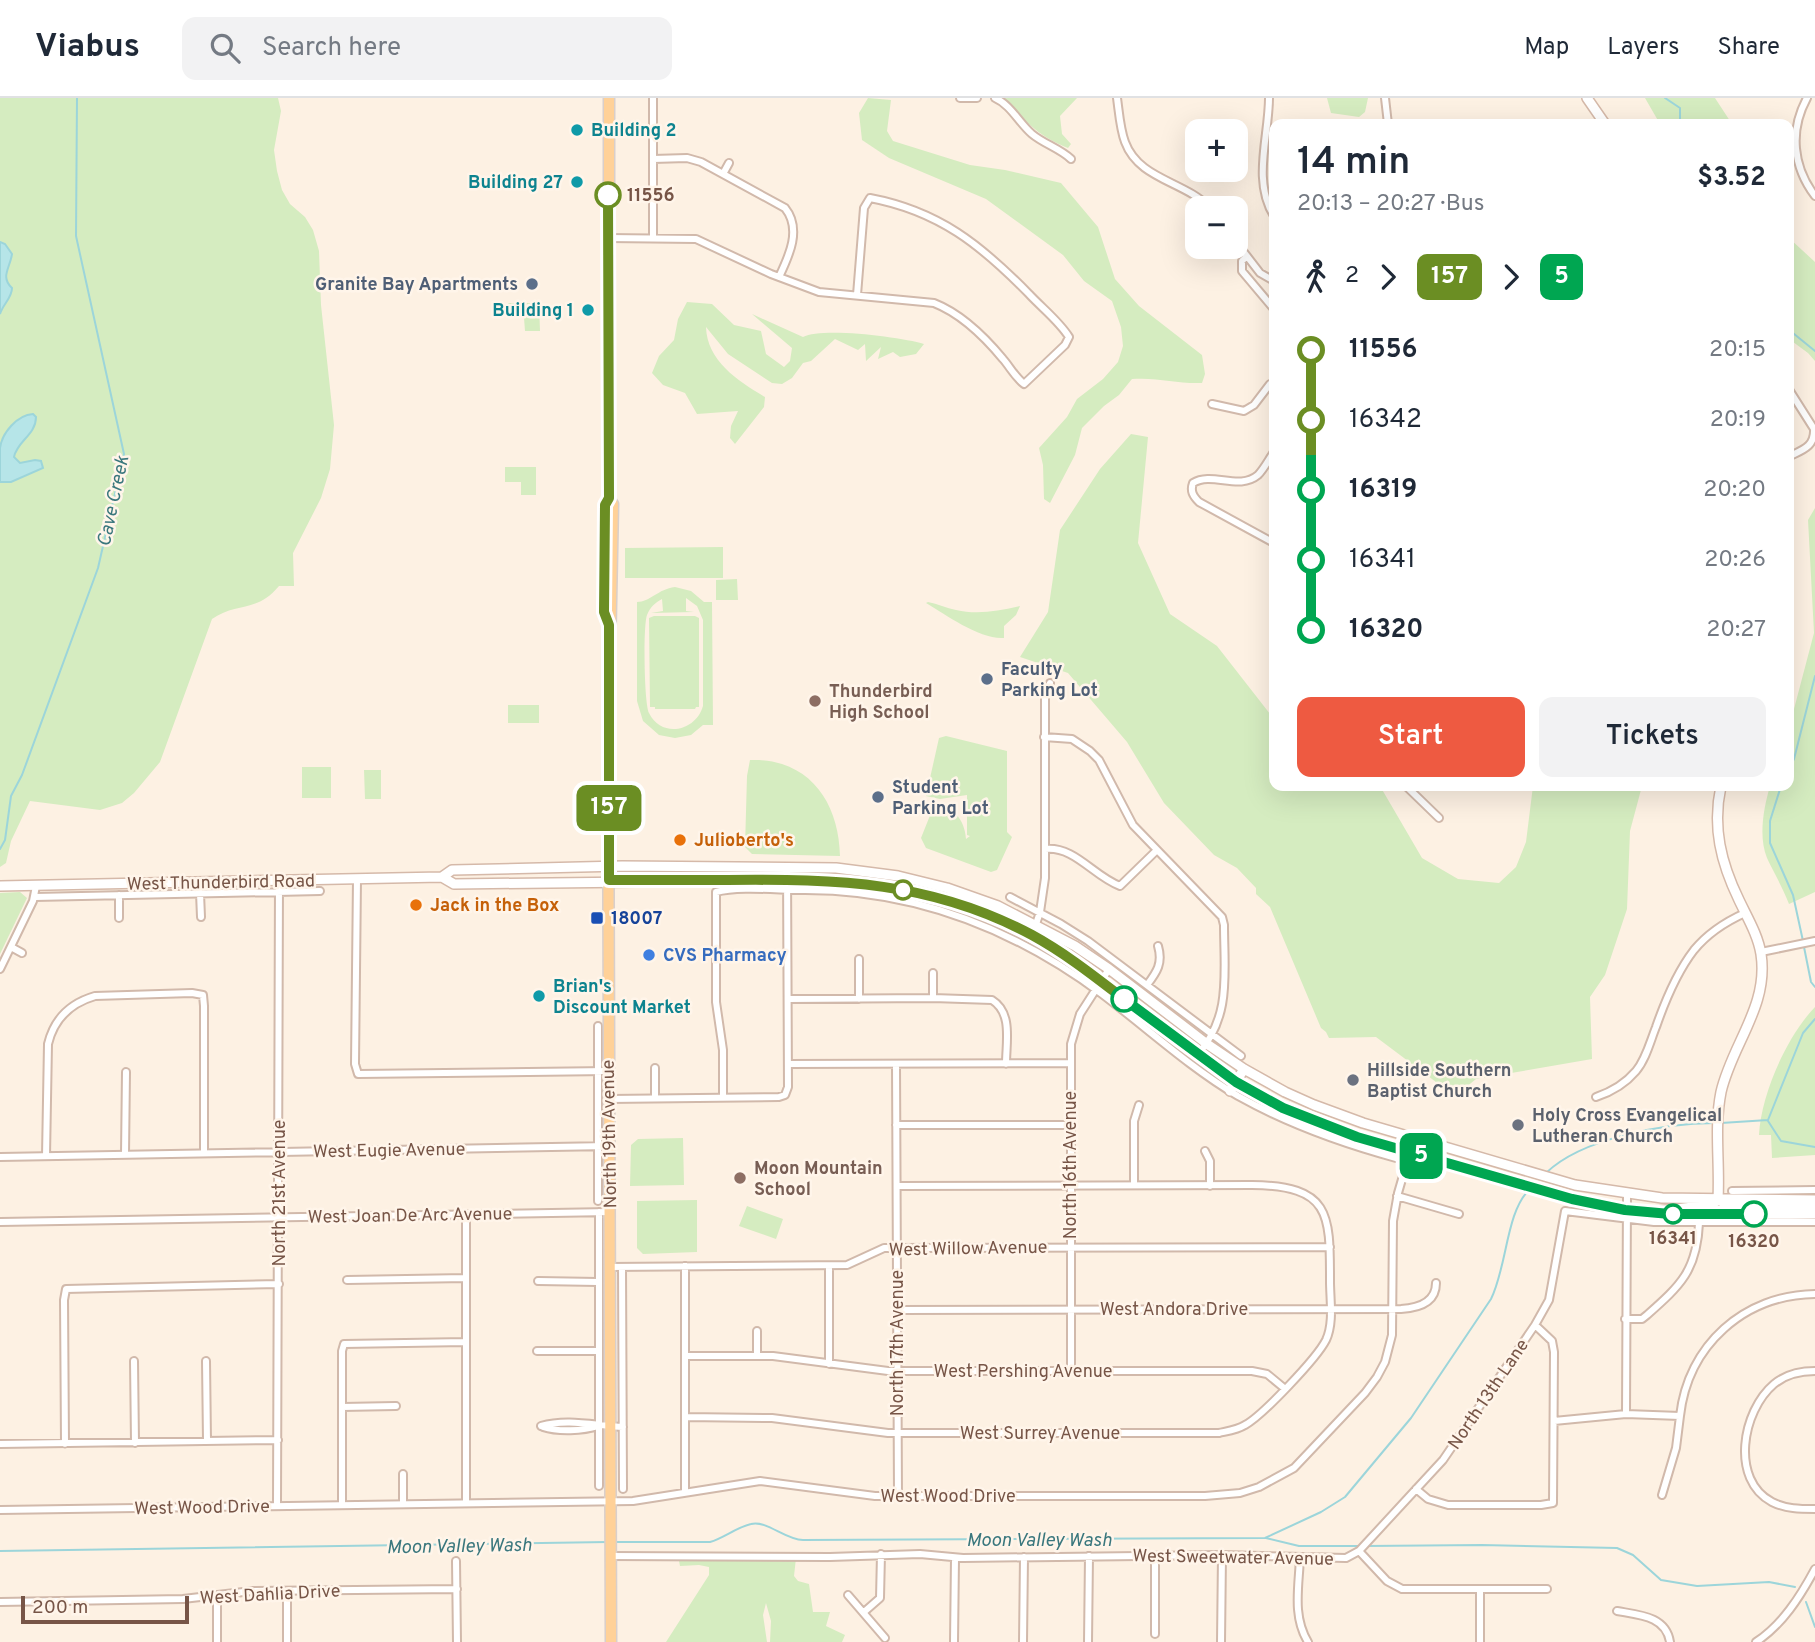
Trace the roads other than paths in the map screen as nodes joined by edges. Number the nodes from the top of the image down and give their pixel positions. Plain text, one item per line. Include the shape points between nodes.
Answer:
1 (609, 98) edge
2 (653, 98) edge
3 (960, 98) edge
4 (976, 98) edge
5 (995, 98) edge
6 (1118, 98) edge
7 (1269, 98) edge
8 (1385, 98) edge
9 (1587, 98) edge
10 (1796, 98) edge
11 (1805, 101) edge
12 (1387, 119) edge
13 (1602, 119) edge
14 (653, 159) junction
15 (1071, 159) dead end
16 (729, 163) dead end
17 (723, 174) junction
18 (1197, 196) edge
19 (1815, 196) edge
20 (792, 200) dead end
21 (1269, 206) edge
22 (785, 208) junction
23 (653, 237) junction
24 (608, 238) junction
25 (1244, 259) edge
26 (1248, 259) edge
27 (779, 277) junction
28 (1269, 278) edge
29 (857, 295) junction
30 (1269, 303) edge
31 (1269, 385) edge
32 (1794, 397) edge
33 (1212, 404) dead end
34 (1794, 454) edge
35 (1269, 459) edge
36 (1269, 540) edge
37 (1050, 683) dead end
38 (1044, 737) junction
39 (1411, 791) edge
40 (1720, 791) edge
41 (1439, 818) dead end
42 (1045, 849) junction
43 (1157, 850) junction
44 (609, 866) junction
45 (717, 866) junction
46 (787, 867) junction
47 (442, 877) junction
48 (357, 879) junction
49 (609, 880) junction
50 (717, 880) junction
51 (279, 881) junction
52 (787, 885) junction
53 (0, 886) edge
54 (36, 886) junction
55 (320, 891) dead end
56 (280, 892) junction
57 (201, 894) junction
58 (119, 895) junction
59 (35, 897) junction
60 (1010, 897) dead end
61 (1040, 912) junction
62 (1745, 913) junction
63 (201, 917) dead end
64 (119, 918) dead end
65 (1036, 924) junction
66 (1031, 935) junction
67 (1815, 942) edge
68 (1158, 946) dead end
69 (11, 947) junction
70 (1761, 952) junction
71 (22, 953) dead end
72 (859, 959) dead end
73 (0, 969) edge
74 (1109, 969) junction
75 (933, 973) dead end
76 (1098, 985) junction
77 (1147, 985) junction
78 (933, 998) junction
79 (788, 999) junction
80 (859, 999) junction
81 (598, 1026) dead end
82 (1210, 1040) junction
83 (1198, 1055) junction
84 (1241, 1056) dead end
85 (1070, 1063) junction
86 (788, 1064) junction
87 (896, 1064) junction
88 (1006, 1064) junction
89 (655, 1068) dead end
90 (1244, 1069) junction
91 (604, 1071) junction
92 (125, 1072) dead end
93 (1236, 1082) junction
94 (1230, 1091) junction
95 (723, 1097) junction
96 (1596, 1097) dead end
97 (655, 1098) junction
98 (609, 1099) junction
99 (1139, 1105) dead end
100 (896, 1125) junction
101 (1070, 1125) junction
102 (1414, 1138) junction
103 (604, 1146) junction
104 (1380, 1149) junction
105 (1205, 1151) dead end
106 (279, 1152) junction
107 (1410, 1152) junction
108 (204, 1153) junction
109 (125, 1154) junction
110 (46, 1156) junction
111 (0, 1157) edge
112 (1396, 1158) dead end
113 (1507, 1164) junction
114 (1503, 1179) junction
115 (1134, 1185) junction
116 (897, 1186) junction
117 (1070, 1186) junction
118 (1210, 1186) junction
119 (1815, 1190) edge
120 (1732, 1191) dead end
121 (1627, 1195) junction
122 (1763, 1195) junction
123 (1397, 1196) junction
124 (1718, 1199) junction
125 (1815, 1200) edge
126 (598, 1201) dead end
127 (1815, 1209) edge
128 (1625, 1210) junction
129 (599, 1212) junction
130 (610, 1212) junction
131 (1651, 1212) junction
132 (466, 1214) junction
133 (1459, 1214) dead end
134 (1815, 1214) edge
135 (278, 1217) junction
136 (1625, 1220) junction
137 (0, 1222) edge
138 (1815, 1222) edge
139 (1699, 1223) junction
140 (1070, 1247) junction
141 (1330, 1247) junction
142 (897, 1248) junction
143 (685, 1266) junction
144 (829, 1266) junction
145 (610, 1267) junction
146 (622, 1267) junction
147 (466, 1278) junction
148 (347, 1280) dead end
149 (538, 1281) dead end
150 (598, 1282) junction
151 (1436, 1283) dead end
152 (279, 1284) junction
153 (1815, 1294) edge
154 (1071, 1309) junction
155 (1331, 1309) junction
156 (1393, 1309) junction
157 (897, 1310) junction
158 (1625, 1319) junction
159 (1535, 1325) junction
160 (757, 1331) dead end
161 (466, 1342) junction
162 (537, 1350) dead end
163 (598, 1350) junction
164 (685, 1356) junction
165 (757, 1356) junction
166 (135, 1361) dead end
167 (206, 1361) dead end
168 (829, 1364) junction
169 (897, 1371) junction
170 (1071, 1371) junction
171 (1815, 1371) edge
172 (1284, 1388) junction
173 (396, 1406) dead end
174 (342, 1407) junction
175 (1626, 1414) junction
176 (1680, 1416) junction
177 (685, 1417) junction
178 (1553, 1421) junction
179 (604, 1426) junction
180 (623, 1427) junction
181 (897, 1433) junction
182 (278, 1440) junction
183 (207, 1441) junction
184 (135, 1443) junction
185 (0, 1444) edge
186 (65, 1444) junction
187 (403, 1474) dead end
188 (599, 1486) dead end
189 (623, 1489) dead end
190 (1416, 1489) junction
191 (685, 1492) junction
192 (1661, 1495) dead end
193 (898, 1496) junction
194 (610, 1501) junction
195 (466, 1503) junction
196 (403, 1504) junction
197 (342, 1505) junction
198 (277, 1506) junction
199 (1815, 1509) edge
200 (0, 1510) edge
201 (1359, 1550) junction
202 (610, 1552) junction
203 (881, 1554) junction
204 (1222, 1555) junction
205 (1089, 1556) junction
206 (1155, 1556) junction
207 (1024, 1557) junction
208 (1300, 1557) junction
209 (955, 1558) junction
210 (456, 1561) dead end
211 (1815, 1569) edge
212 (457, 1589) junction
213 (1480, 1589) junction
214 (1547, 1589) dead end
215 (286, 1591) junction
216 (217, 1595) junction
217 (848, 1595) dead end
218 (0, 1602) edge
219 (1617, 1611) dead end
220 (864, 1612) junction
221 (1154, 1634) dead end
222 (885, 1638) dead end
223 (217, 1642) edge
224 (287, 1642) edge
225 (457, 1642) edge
226 (611, 1642) edge
227 (954, 1642) edge
228 (1023, 1642) edge
229 (1088, 1642) edge
230 (1221, 1642) edge
231 (1308, 1642) edge
232 (1480, 1642) edge
233 (1670, 1642) edge
234 (1756, 1642) edge

1 - 24 main road, North 19th Avenue
2 - 14 street
3 - 4 street
5 - 15 street via 1034,135
6 - 18 street via 1125,143 1138,164
7 - 21 street via 1263,179
8 - 12 street
9 - 13 main road
10 - 11 street
11 - 19 street via 1796,153
14 - 17 street via 687,159
14 - 23 street
16 - 17 street
17 - 22 street
20 - 22 street
22 - 27 street via 792,220 792,246
23 - 24 street
23 - 27 street via 696,239
24 - 44 main road, North 19th Avenue via 609,498 613,505
25 - 30 street via 1242,271
26 - 28 street
27 - 29 street via 819,292
29 - 29 street via 920,300 946,308 984,338 1024,384 1069,337 1004,269 962,234 925,214 870,198 864,208
31 - 33 street via 1244,411
32 - 34 street via 1815,437 1806,449
35 - 36 street via 1251,479 1199,480 1191,489 1199,502
37 - 38 street via 1045,696
38 - 42 street
38 - 43 street via 1072,739 1099,760 1133,825
39 - 41 street
40 - 62 main road via 1719,844
42 - 43 street via 1067,853 1119,886
42 - 61 street
43 - 82 street via 1219,913 1224,925 1224,998
44 - 45 main road, West Thunderbird Road
44 - 47 main road, West Thunderbird Road via 452,870
44 - 49 main road, North 19th Avenue
45 - 46 main road, West Thunderbird Road
45 - 50 main road
46 - 52 street
46 - 65 main road, West Thunderbird Road via 857,870 918,880 981,899
47 - 48 main road, West Thunderbird Road
47 - 49 main road, West Thunderbird Road via 454,884
48 - 51 main road, West Thunderbird Road
48 - 91 street via 358,1074
49 - 50 main road, West Thunderbird Road
49 - 91 main road, North 19th Avenue
50 - 52 main road, West Thunderbird Road
51 - 54 main road, West Thunderbird Road
51 - 56 street, North 21st Avenue
52 - 66 main road, West Thunderbird Road via 846,881 897,888 945,900
52 - 76 street, West Thunderbird Road via 872,894 954,914 1025,944
52 - 79 street
52 - 95 street, West Thunderbird Road via 716,892 716,1002
53 - 54 main road, West Thunderbird Road
54 - 59 street
55 - 56 street, West Thunderbird Road
56 - 57 street, West Thunderbird Road
56 - 106 street, North 21st Avenue
57 - 58 street, West Thunderbird Road
57 - 63 street, West Thunderbird Road
58 - 59 street, West Thunderbird Road
58 - 64 street, West Thunderbird Road
59 - 69 street
60 - 61 street, West Thunderbird Road
61 - 65 street
61 - 77 street, West Thunderbird Road
62 - 70 main road
62 - 96 street via 1708,935 1693,951 1636,1070 1617,1088
65 - 66 street
65 - 74 main road, West Thunderbird Road
66 - 76 main road, West Thunderbird Road
67 - 70 street
68 - 77 street via 1160,966
69 - 71 street
69 - 73 street
70 - 124 main road via 1757,1006 1722,1090
72 - 80 street
74 - 76 street, North 16th Avenue
74 - 82 main road, West Thunderbird Road
75 - 78 street
76 - 83 main road, West Thunderbird Road
76 - 85 street, North 16th Avenue via 1076,1022
76 - 94 street, West Thunderbird Road
77 - 82 street, West Thunderbird Road
78 - 80 street
78 - 88 street via 998,1004 1006,1017
79 - 80 street
79 - 86 street
81 - 91 street, North 19th Avenue
82 - 83 street
82 - 84 street, West Thunderbird Road
82 - 90 main road, West Thunderbird Road
83 - 93 main road, West Thunderbird Road
85 - 88 street
85 - 101 street, North 16th Avenue
86 - 87 street
86 - 95 street via 788,1090 783,1097
87 - 88 street
87 - 100 street, North 17th Avenue
89 - 97 street
90 - 93 main road
90 - 102 main road, West Thunderbird Road via 1325,1110
91 - 98 main road, North 19th Avenue
91 - 103 street, North 19th Avenue
92 - 109 street
93 - 94 main road
93 - 104 main road, West Thunderbird Road
94 - 104 street, West Thunderbird Road via 1301,1127
95 - 97 street
97 - 98 street
98 - 103 main road, North 19th Avenue
99 - 115 street via 1134,1121
100 - 101 street
100 - 116 street, North 17th Avenue
101 - 117 street, North 16th Avenue
102 - 107 street, West Wood Drive
102 - 113 main road, West Thunderbird Road
103 - 106 street, West Eugie Avenue
103 - 126 street, North 19th Avenue
103 - 130 main road, North 19th Avenue
104 - 107 main road, West Thunderbird Road
104 - 112 street, West Thunderbird Road
105 - 118 street via 1210,1161
106 - 108 street, West Eugie Avenue
106 - 135 street, North 21st Avenue
107 - 114 main road, West Thunderbird Road
107 - 123 street, West Wood Drive
108 - 109 street, West Eugie Avenue
108 - 110 street via 203,995 192,993 105,995 85,999 65,1011 53,1026 48,1044
109 - 110 street, West Eugie Avenue
110 - 111 street, West Eugie Avenue
113 - 114 main road
113 - 121 main road, West Thunderbird Road
114 - 128 main road, West Thunderbird Road
115 - 117 street
115 - 118 street
116 - 117 street
116 - 142 street, North 17th Avenue
117 - 140 street, North 16th Avenue
118 - 141 street, West Surrey Avenue via 1275,1185 1307,1195 1324,1214
119 - 122 street, West Thunderbird Road
120 - 122 street, West Thunderbird Road
121 - 124 main road, West Thunderbird Road
121 - 128 street
122 - 124 main road, West Thunderbird Road
122 - 125 main road, West Thunderbird Road
123 - 133 street
123 - 156 street, West Wood Drive via 1392,1228
124 - 127 main road via 1733,1206
124 - 131 main road via 1710,1205
128 - 131 main road, West Thunderbird Road
128 - 136 street
129 - 130 street, West Joan De Arc Avenue
129 - 132 street, West Joan De Arc Avenue
129 - 150 street, North 19th Avenue
130 - 145 main road, North 19th Avenue
131 - 134 main road, West Thunderbird Road
132 - 135 street, West Joan De Arc Avenue
132 - 147 street
135 - 137 street, West Joan De Arc Avenue
135 - 152 street, North 21st Avenue
136 - 139 street
136 - 158 street
136 - 159 street, North 13th Lane via 1565,1211 1549,1300
138 - 139 street
139 - 158 street via 1695,1258 1687,1273 1647,1315
140 - 141 street, West Willow Avenue
140 - 142 street, West Willow Avenue
140 - 154 street, North 16th Avenue
141 - 155 street, West Surrey Avenue
142 - 144 street, West Willow Avenue via 881,1248 847,1265
142 - 157 street, North 17th Avenue
143 - 144 street, West Willow Avenue
143 - 146 street, West Willow Avenue
143 - 164 street
144 - 168 street
145 - 146 street, West Willow Avenue
145 - 179 main road, North 19th Avenue
146 - 180 street
147 - 148 street
147 - 161 street
149 - 150 street
150 - 163 street, North 19th Avenue
151 - 156 street, West Andora Drive via 1431,1300
152 - 182 street, North 21st Avenue
152 - 186 street via 66,1289
153 - 176 street via 1758,1306 1726,1327 1694,1365
154 - 155 street, West Andora Drive
154 - 157 street, West Andora Drive
154 - 170 street, North 16th Avenue
155 - 156 street, West Andora Drive
155 - 172 street, West Surrey Avenue via 1324,1344
156 - 193 street, West Wood Drive via 1389,1349 1371,1385 1294,1468 1259,1488 1205,1496
157 - 169 street, North 17th Avenue
158 - 175 street
159 - 178 street via 1553,1345
159 - 190 street, North 13th Lane via 1443,1460
160 - 165 street
161 - 174 street via 344,1344
161 - 195 street
162 - 163 street
163 - 179 street, North 19th Avenue
164 - 165 street, West Pershing Avenue
164 - 177 street
165 - 168 street, West Pershing Avenue
166 - 184 street
167 - 183 street
168 - 169 street, West Pershing Avenue
169 - 170 street, West Pershing Avenue
169 - 181 street, North 17th Avenue
170 - 172 street, West Pershing Avenue via 1260,1371
171 - 199 street via 1788,1375 1764,1395 1749,1427 1745,1456 1751,1480 1765,1498 1786,1507
172 - 181 street, West Surrey Avenue via 1247,1424 1219,1433
173 - 174 street
174 - 197 street
175 - 176 street
175 - 178 street
176 - 192 street via 1676,1448
177 - 181 street, West Surrey Avenue via 772,1418
177 - 191 street
178 - 190 street via 1553,1503 1448,1505 1428,1499
179 - 179 street via 590,1423 541,1426 551,1429
179 - 180 street
179 - 188 street, North 19th Avenue
179 - 194 main road, North 19th Avenue
180 - 189 street
181 - 193 street, North 17th Avenue
182 - 183 street
182 - 198 street, North 21st Avenue
183 - 184 street
184 - 186 street
185 - 186 street
187 - 196 street
190 - 201 street, North 13th Lane
191 - 193 street, West Wood Drive via 767,1481
191 - 194 street, West Wood Drive
194 - 195 street, West Wood Drive
194 - 202 main road, North 19th Avenue
195 - 196 street, West Wood Drive
196 - 197 street, West Wood Drive
197 - 198 street, West Wood Drive
198 - 200 street, West Wood Drive
201 - 208 street, West Sweetwater Avenue via 1342,1559
201 - 213 street via 1387,1581 1402,1589
202 - 203 street, West Sweetwater Avenue
202 - 226 main road, North 19th Avenue
203 - 209 street, West Sweetwater Avenue
203 - 220 street via 880,1598
204 - 206 street, West Sweetwater Avenue
204 - 208 street, West Sweetwater Avenue
204 - 230 street
205 - 206 street, West Sweetwater Avenue
205 - 207 street, West Sweetwater Avenue
205 - 229 street
206 - 221 street
207 - 209 street, West Sweetwater Avenue
207 - 228 street
208 - 231 street via 1297,1612
209 - 227 street
210 - 212 street
211 - 234 street via 1788,1612
212 - 215 street, West Dahlia Drive
212 - 225 street
213 - 214 street
213 - 232 street
215 - 216 street, West Dahlia Drive
215 - 224 street
216 - 218 street, West Dahlia Drive
216 - 223 street
217 - 220 street
219 - 233 street via 1658,1621 1669,1633
220 - 222 street

